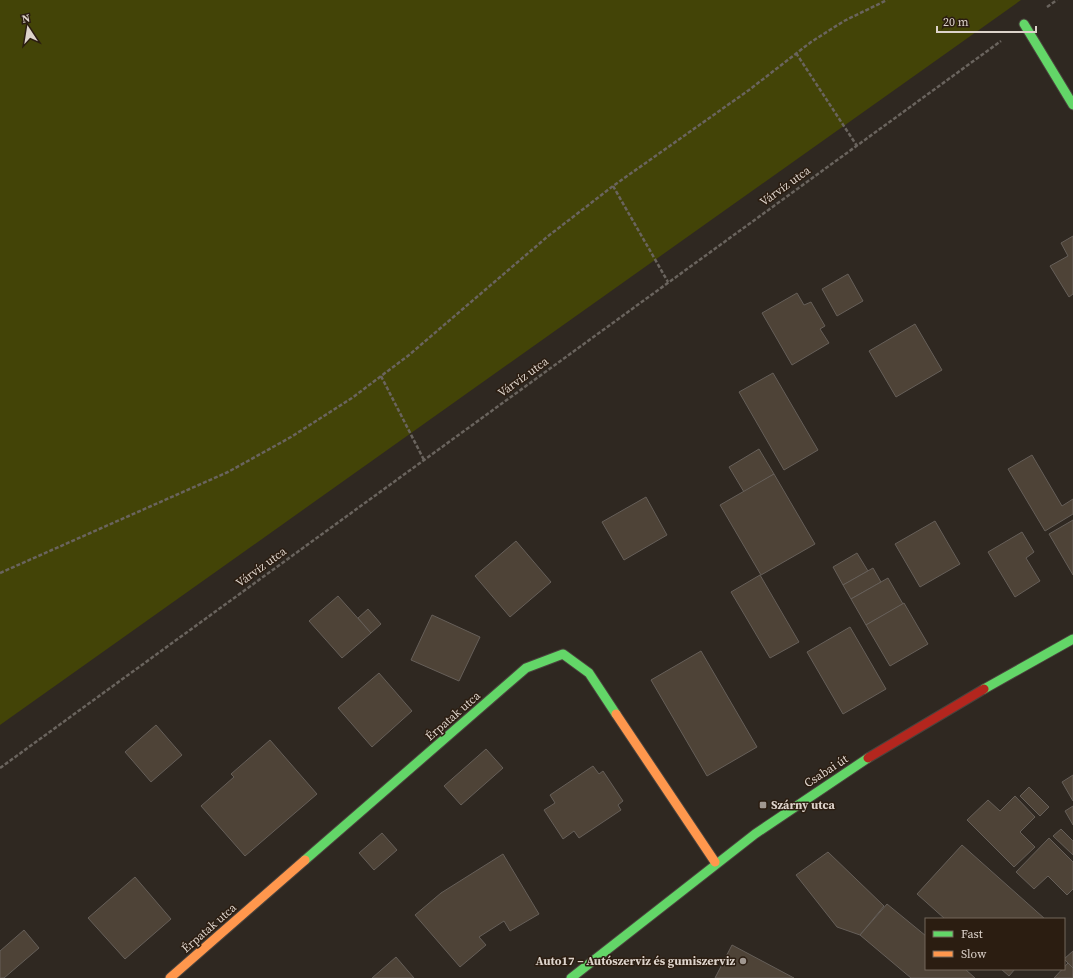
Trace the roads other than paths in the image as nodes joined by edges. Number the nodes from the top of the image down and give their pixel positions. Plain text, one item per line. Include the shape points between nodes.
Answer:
1 (1024, 24) road end
2 (1073, 105) edge
3 (1073, 639) edge
4 (715, 862) junction
5 (170, 978) edge
6 (571, 978) edge

1 - 2 street
3 - 4 street, Csabai út via 926,722 818,790
4 - 5 street, Érpatak utca via 589,673 563,654 526,668
4 - 6 street, Csabai út

